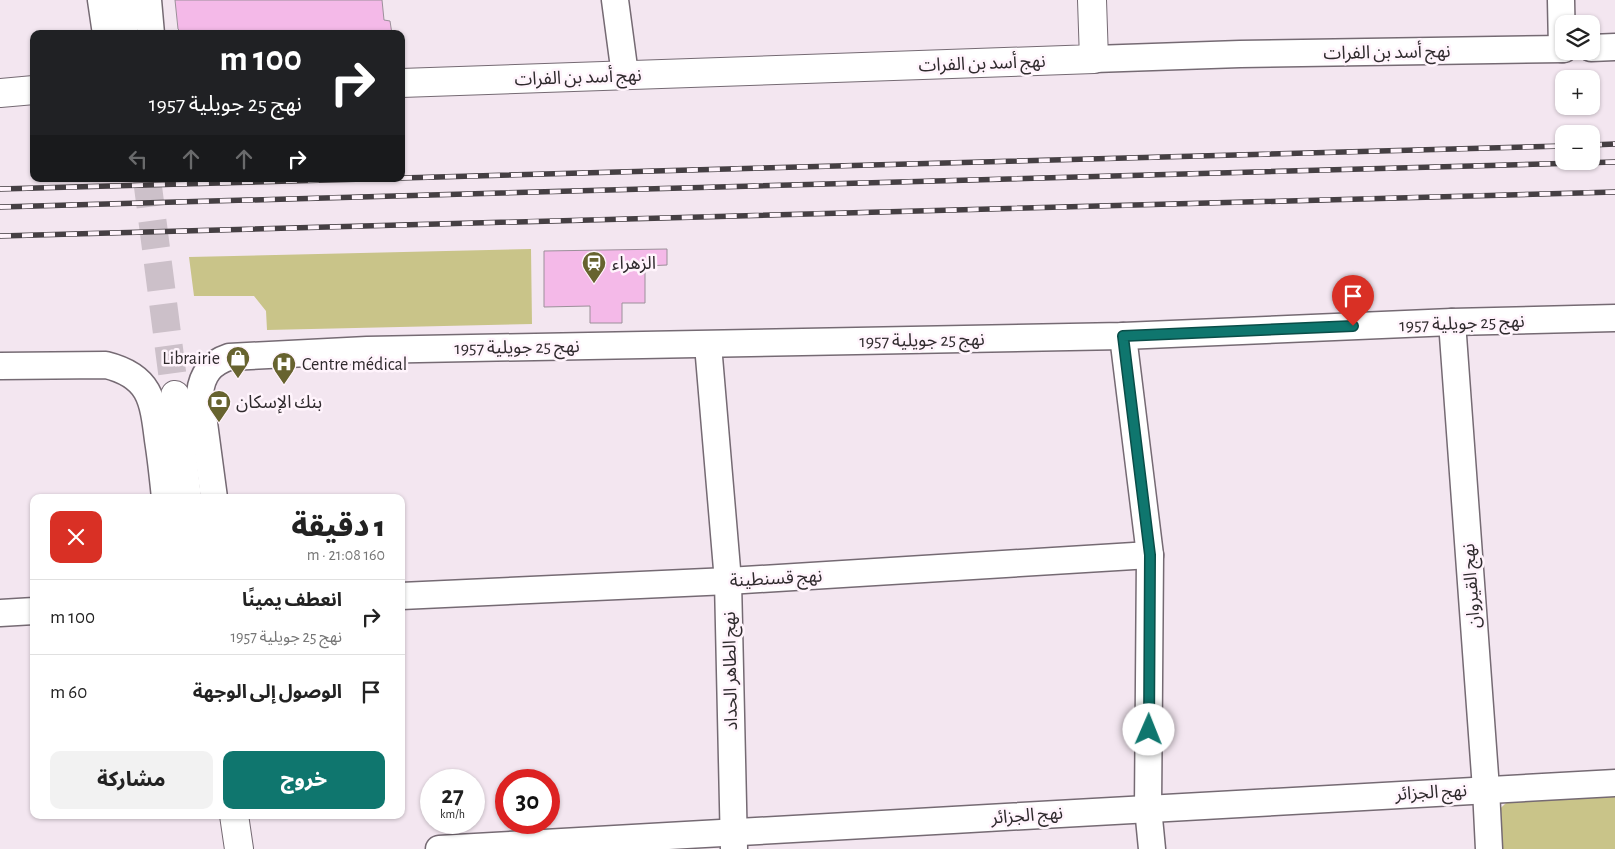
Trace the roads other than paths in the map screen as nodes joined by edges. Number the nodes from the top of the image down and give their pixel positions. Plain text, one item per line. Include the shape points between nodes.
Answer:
1 (102, 0) edge
2 (148, 0) edge
3 (615, 0) edge
4 (1092, 0) edge
5 (1562, 0) edge
6 (1562, 15) edge
7 (119, 19) edge
8 (152, 30) edge
9 (1615, 47) edge
10 (1600, 48) edge
11 (1555, 49) edge
12 (1094, 59) junction
13 (625, 75) junction
14 (405, 83) edge
15 (30, 90) edge
16 (0, 93) edge
17 (1615, 318) edge
18 (1452, 322) junction
19 (1123, 336) junction
20 (708, 344) junction
21 (0, 366) edge
22 (175, 395) tunnel mouth
23 (164, 494) edge
24 (187, 494) edge
25 (213, 494) edge
26 (1150, 555) junction
27 (728, 581) junction
28 (405, 596) edge
29 (30, 611) edge
30 (0, 613) edge
31 (1615, 783) edge
32 (1486, 789) junction
33 (1148, 808) junction
34 (235, 819) edge
35 (734, 841) edge
36 (239, 849) edge
37 (439, 849) edge
38 (1152, 849) edge
39 (1488, 849) edge

1 - 7 street
2 - 8 street
3 - 13 street
4 - 12 main road
5 - 6 street
9 - 10 street
11 - 12 street, نهج أسد بن الفرات
12 - 13 main road, نهج أسد بن الفرات
13 - 14 main road, نهج أسد بن الفرات
15 - 16 main road
17 - 18 street, نهج 25 جويلية 1957
18 - 19 street, نهج 25 جويلية 1957
18 - 32 street, نهج القيروان
19 - 20 street, نهج 25 جويلية 1957
19 - 26 street
20 - 25 street, نهج 25 جويلية 1957 via 367,350 229,356 211,366 200,393
20 - 27 street, نهج الطاهر الحداد
21 - 23 street via 106,365 134,376 152,400
22 - 24 main road
26 - 27 street, نهج قسنطينة
26 - 33 street
27 - 28 street, نهج قسنطينة
27 - 35 street, نهج الطاهر الحداد
29 - 30 street
31 - 32 street, نهج الجزائر
32 - 33 street, نهج الجزائر
32 - 39 street, نهج القيروان
33 - 35 street, نهج الجزائر
33 - 38 street
34 - 36 main road
35 - 37 street, نهج الجزائر

